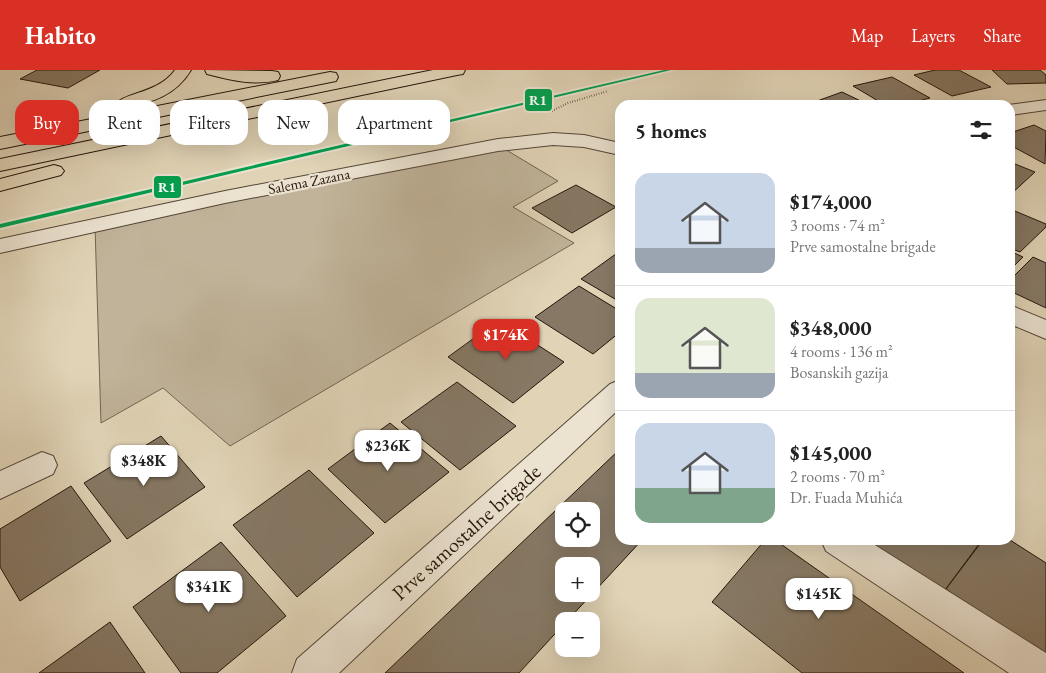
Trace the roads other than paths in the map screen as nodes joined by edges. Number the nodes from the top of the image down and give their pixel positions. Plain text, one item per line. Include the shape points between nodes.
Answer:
1 (183, 70) edge
2 (213, 70) edge
3 (303, 70) edge
4 (457, 70) edge
5 (347, 73) dead end
6 (1046, 105) edge
7 (1015, 109) edge
8 (248, 113) edge
9 (170, 129) edge
10 (170, 132) edge
11 (0, 139) edge
12 (0, 143) edge
13 (615, 148) edge
14 (0, 165) edge
15 (0, 185) edge
16 (0, 246) edge
17 (1015, 316) edge
18 (1046, 330) edge
19 (615, 398) edge
20 (42, 466) dead end
21 (0, 486) edge
22 (846, 545) edge
23 (316, 671) edge
24 (1043, 673) edge

1 - 11 highway via 170,86 156,94 53,121
2 - 3 highway via 255,78
4 - 8 highway
5 - 12 highway
6 - 7 street
9 - 14 highway
10 - 15 highway via 86,162
13 - 16 street, Salema Zazana via 553,139 478,148
17 - 18 street
19 - 23 street, Prve samostalne brigade
20 - 21 street
22 - 24 street

